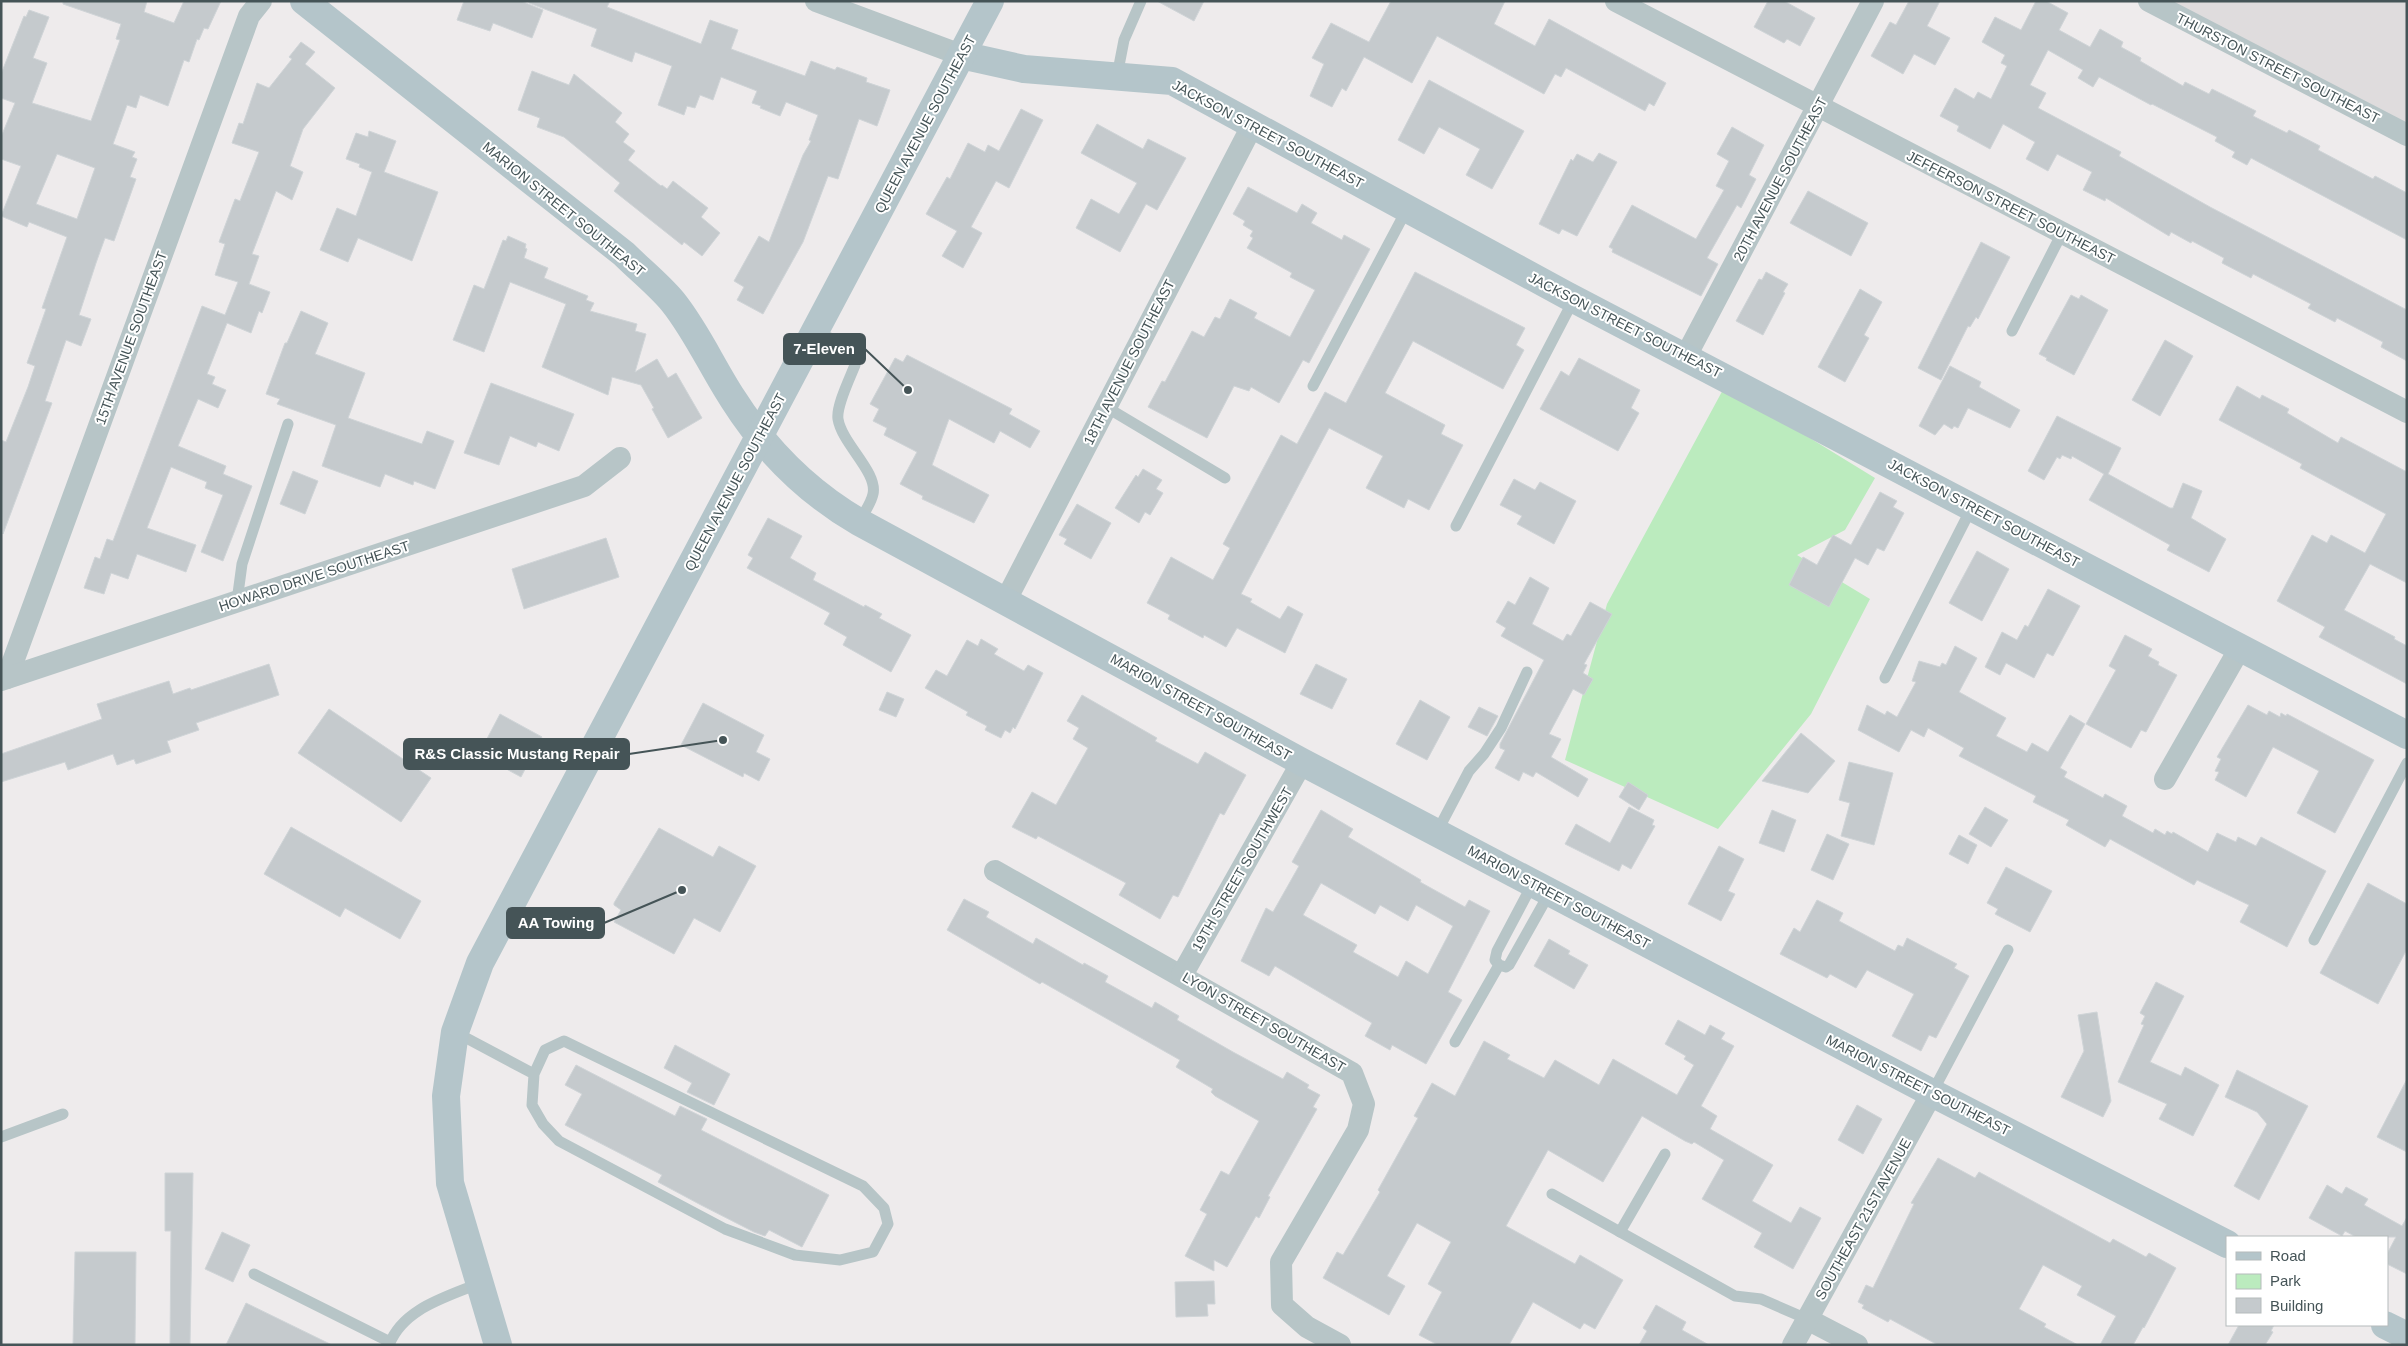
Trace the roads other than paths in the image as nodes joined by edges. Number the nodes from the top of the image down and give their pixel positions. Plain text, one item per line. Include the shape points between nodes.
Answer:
1 (261, 1) edge
2 (304, 1) edge
3 (816, 1) edge
4 (990, 1) edge
5 (1141, 1) edge
6 (1616, 1) edge
7 (1873, 1) edge
8 (2149, 1) edge
9 (853, 8) edge
10 (961, 55) junction
11 (1117, 76) junction
12 (1818, 107) junction
13 (1253, 124) junction
14 (2407, 135) edge
15 (1408, 208) junction
16 (2062, 233) junction
17 (1574, 299) junction
18 (815, 331) junction
19 (2012, 331) dead end
20 (1686, 356) junction
21 (1313, 386) dead end
22 (1106, 408) junction
23 (2407, 412) edge
24 (288, 424) dead end
25 (759, 436) junction
26 (620, 458) dead end
27 (1225, 478) dead end
28 (1972, 507) junction
29 (859, 522) junction
30 (1456, 526) dead end
31 (1006, 600) junction
32 (236, 601) junction
33 (2240, 648) junction
34 (1527, 672) dead end
35 (1885, 678) dead end
36 (4, 679) edge
37 (2407, 735) edge
38 (1302, 762) junction
39 (2407, 763) edge
40 (2165, 780) dead end
41 (1437, 832) junction
42 (995, 871) dead end
43 (1541, 887) junction
44 (2314, 940) dead end
45 (2008, 950) dead end
46 (1499, 965) junction
47 (1182, 975) junction
48 (455, 1032) junction
49 (1455, 1042) dead end
50 (534, 1074) junction
51 (1932, 1092) junction
52 (63, 1114) dead end
53 (1, 1137) edge
54 (1665, 1154) dead end
55 (1552, 1194) dead end
56 (1620, 1232) junction
57 (2226, 1243) edge
58 (254, 1274) dead end
59 (480, 1283) junction
60 (1807, 1319) junction
61 (2387, 1326) edge
62 (2407, 1336) edge
63 (389, 1343) edge
64 (498, 1345) edge
65 (1340, 1345) edge
66 (1793, 1345) edge
67 (1857, 1345) edge

1 - 36 street, 15TH AVENUE SOUTHEAST via 249,16
2 - 25 street, MARION STREET SOUTHEAST via 644,273 672,301
3 - 9 street, JACKSON STREET SOUTHEAST
4 - 10 street, QUEEN AVENUE SOUTHEAST
5 - 11 lane via 1124,40
6 - 12 street, JEFFERSON STREET SOUTHEAST
7 - 12 street, 20TH AVENUE SOUTHEAST
8 - 14 street, THURSTON STREET SOUTHEAST
9 - 10 street, JACKSON STREET SOUTHEAST
10 - 11 street, JACKSON STREET SOUTHEAST via 1024,69
10 - 18 street, QUEEN AVENUE SOUTHEAST
11 - 13 street, JACKSON STREET SOUTHEAST via 1172,81
12 - 16 street, JEFFERSON STREET SOUTHEAST
12 - 20 street, 20TH AVENUE SOUTHEAST
13 - 15 street, JACKSON STREET SOUTHEAST
13 - 22 street, 18TH AVENUE SOUTHEAST
15 - 17 street, JACKSON STREET SOUTHEAST
15 - 21 lane
16 - 19 lane
16 - 23 street, JEFFERSON STREET SOUTHEAST
17 - 20 street, JACKSON STREET SOUTHEAST
17 - 30 lane
18 - 25 street, QUEEN AVENUE SOUTHEAST
18 - 29 lane via 849,348 854,356 855,365 837,418 844,437 873,485 873,495
20 - 28 street, JACKSON STREET SOUTHEAST
22 - 27 lane
22 - 31 street, 18TH AVENUE SOUTHEAST
24 - 32 lane via 242,564
25 - 29 street, MARION STREET SOUTHEAST via 788,470 830,504
25 - 48 street, QUEEN AVENUE SOUTHEAST via 480,963
26 - 32 street, HOWARD DRIVE SOUTHEAST via 584,486
28 - 33 street, JACKSON STREET SOUTHEAST
28 - 35 lane
29 - 31 street, MARION STREET SOUTHEAST
31 - 38 street, MARION STREET SOUTHEAST
32 - 36 street, HOWARD DRIVE SOUTHEAST
33 - 37 street, JACKSON STREET SOUTHEAST
33 - 40 street
34 - 41 lane via 1501,728 1469,772
38 - 41 street, MARION STREET SOUTHEAST
38 - 47 street, 19TH STREET SOUTHWEST
39 - 44 lane
41 - 43 street, MARION STREET SOUTHEAST
42 - 47 street, LYON STREET SOUTHEAST
43 - 46 lane via 1497,951
43 - 46 lane via 1509,965
43 - 51 street, MARION STREET SOUTHEAST
45 - 51 lane
46 - 49 lane
47 - 65 street, LYON STREET SOUTHEAST via 1352,1073 1364,1104 1358,1130 1281,1262 1282,1305 1307,1327
48 - 50 lane
48 - 59 street, QUEEN AVENUE SOUTHEAST via 446,1096 450,1183
50 - 50 lane via 532,1105 543,1124 559,1141 726,1228 795,1255 840,1260 873,1252 888,1224 884,1208 863,1186 564,1040 545,1050
51 - 57 street, MARION STREET SOUTHEAST
51 - 60 street, SOUTHEAST 21ST AVENUE
52 - 53 lane
54 - 56 lane
55 - 56 lane
56 - 60 lane via 1735,1296 1761,1299
58 - 63 lane
59 - 63 lane via 420,1308 402,1324
59 - 64 street, QUEEN AVENUE SOUTHEAST
60 - 66 street, SOUTHEAST 21ST AVENUE
60 - 67 street
61 - 62 street

